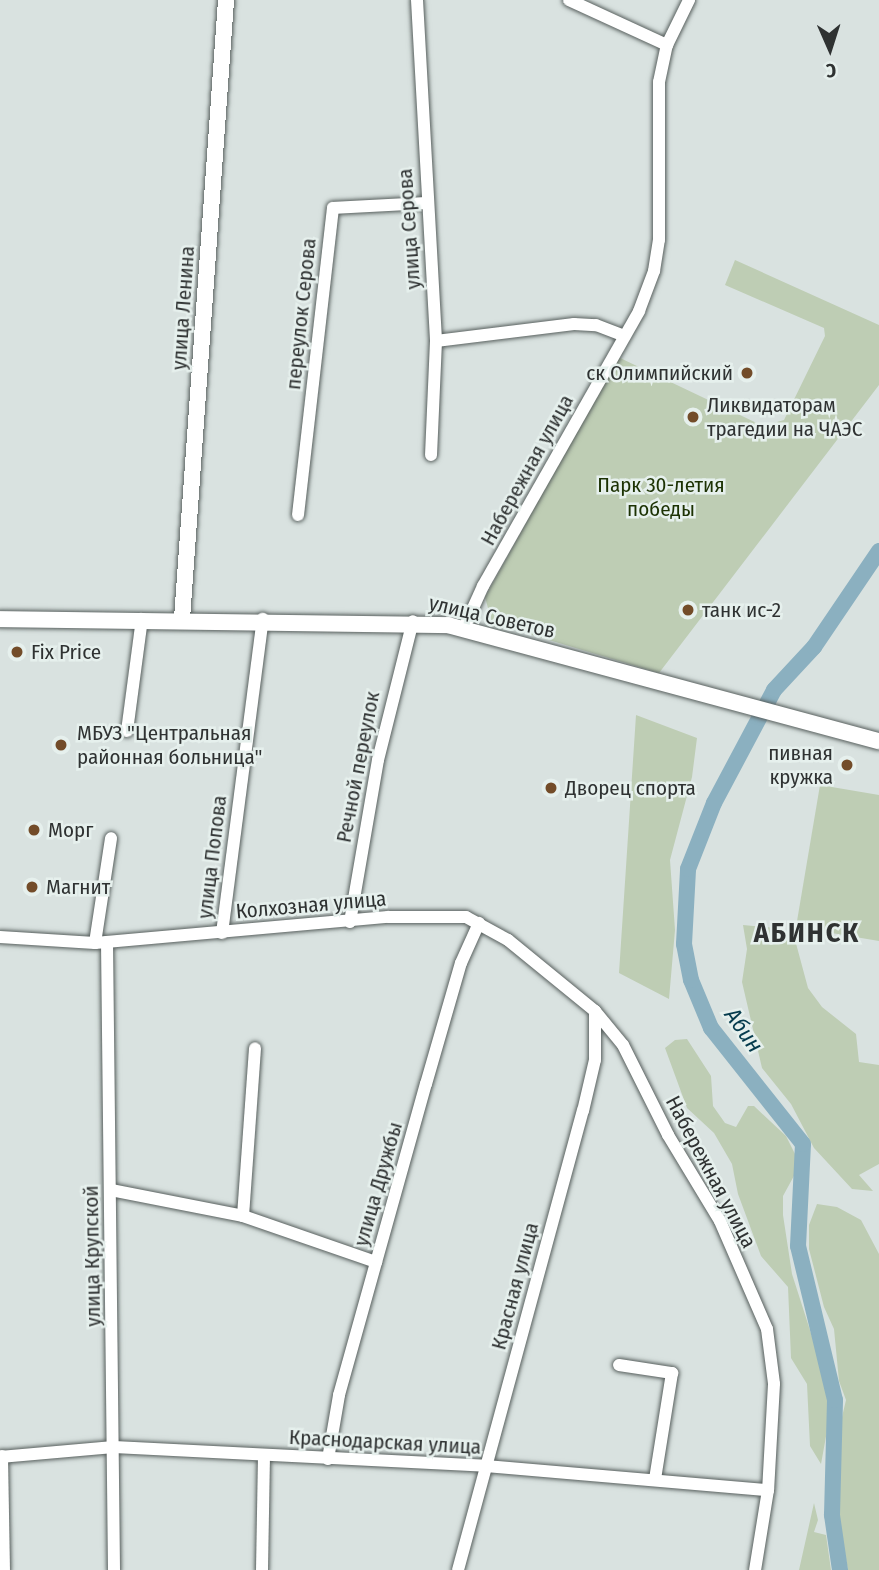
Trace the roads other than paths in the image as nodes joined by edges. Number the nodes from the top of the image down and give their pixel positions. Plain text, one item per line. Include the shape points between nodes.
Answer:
1 (226, 0) edge
2 (417, 0) edge
3 (569, 0) edge
4 (690, 0) edge
5 (667, 45) junction
6 (425, 203) junction
7 (624, 336) junction
8 (436, 341) junction
9 (431, 455) dead end
10 (298, 515) dead end
11 (0, 619) edge
12 (142, 619) junction
13 (183, 619) junction
14 (263, 620) junction
15 (413, 621) junction
16 (464, 628) junction
17 (127, 731) dead end
18 (879, 741) edge
19 (111, 838) dead end
20 (350, 922) junction
21 (479, 923) junction
22 (222, 933) junction
23 (0, 937) edge
24 (101, 943) junction
25 (595, 1011) junction
26 (255, 1048) dead end
27 (111, 1190) junction
28 (243, 1216) junction
29 (376, 1262) junction
30 (619, 1365) dead end
31 (114, 1447) junction
32 (264, 1455) junction
33 (1, 1457) edge
34 (328, 1459) junction
35 (486, 1466) junction
36 (655, 1479) junction
37 (768, 1490) junction
38 (4, 1570) edge
39 (114, 1570) edge
40 (262, 1570) edge
41 (458, 1570) edge
42 (755, 1570) edge

1 - 13 main road, улица Ленина
2 - 6 street, улица Серова
3 - 5 street
4 - 5 street, Набережная улица
5 - 7 street, Набережная улица via 659,82 656,264 639,311
6 - 8 street, улица Серова
6 - 10 street, переулок Серова via 333,208
7 - 8 street via 596,325 573,324
7 - 16 street, Набережная улица via 483,586
8 - 9 street, улица Серова
11 - 12 main road, улица Советов
12 - 13 main road, улица Советов
12 - 17 street
13 - 14 main road, улица Советов
14 - 15 main road, улица Советов
14 - 22 street, улица Попова
15 - 16 main road, улица Советов
15 - 20 street, Речной переулок via 377,760
16 - 18 main road, улица Советов
19 - 24 street, улица Крупской
20 - 21 street, Колхозная улица via 439,915
20 - 22 street, Колхозная улица
21 - 25 street, Колхозная улица via 509,940
21 - 29 street, улица Дружбы via 461,963
22 - 24 street, Колхозная улица
23 - 24 street, Колхозная улица
24 - 27 street, улица Крупской
25 - 35 street, Красная улица via 595,1060 583,1111
25 - 37 street, Набережная улица via 623,1045 668,1135 720,1222 767,1329 774,1384
26 - 28 street
27 - 28 street
27 - 31 street, улица Крупской
28 - 29 street
29 - 34 street, улица Дружбы via 339,1395
30 - 36 street via 671,1373
31 - 32 street, Краснодарская улица
31 - 33 street, Краснодарская улица
31 - 39 street, улица Крупской
32 - 34 street, Краснодарская улица
32 - 40 street
33 - 38 street
34 - 35 street, Краснодарская улица
35 - 36 street, Краснодарская улица
35 - 41 street, Красная улица
36 - 37 street, Краснодарская улица
37 - 42 street, Набережная улица

